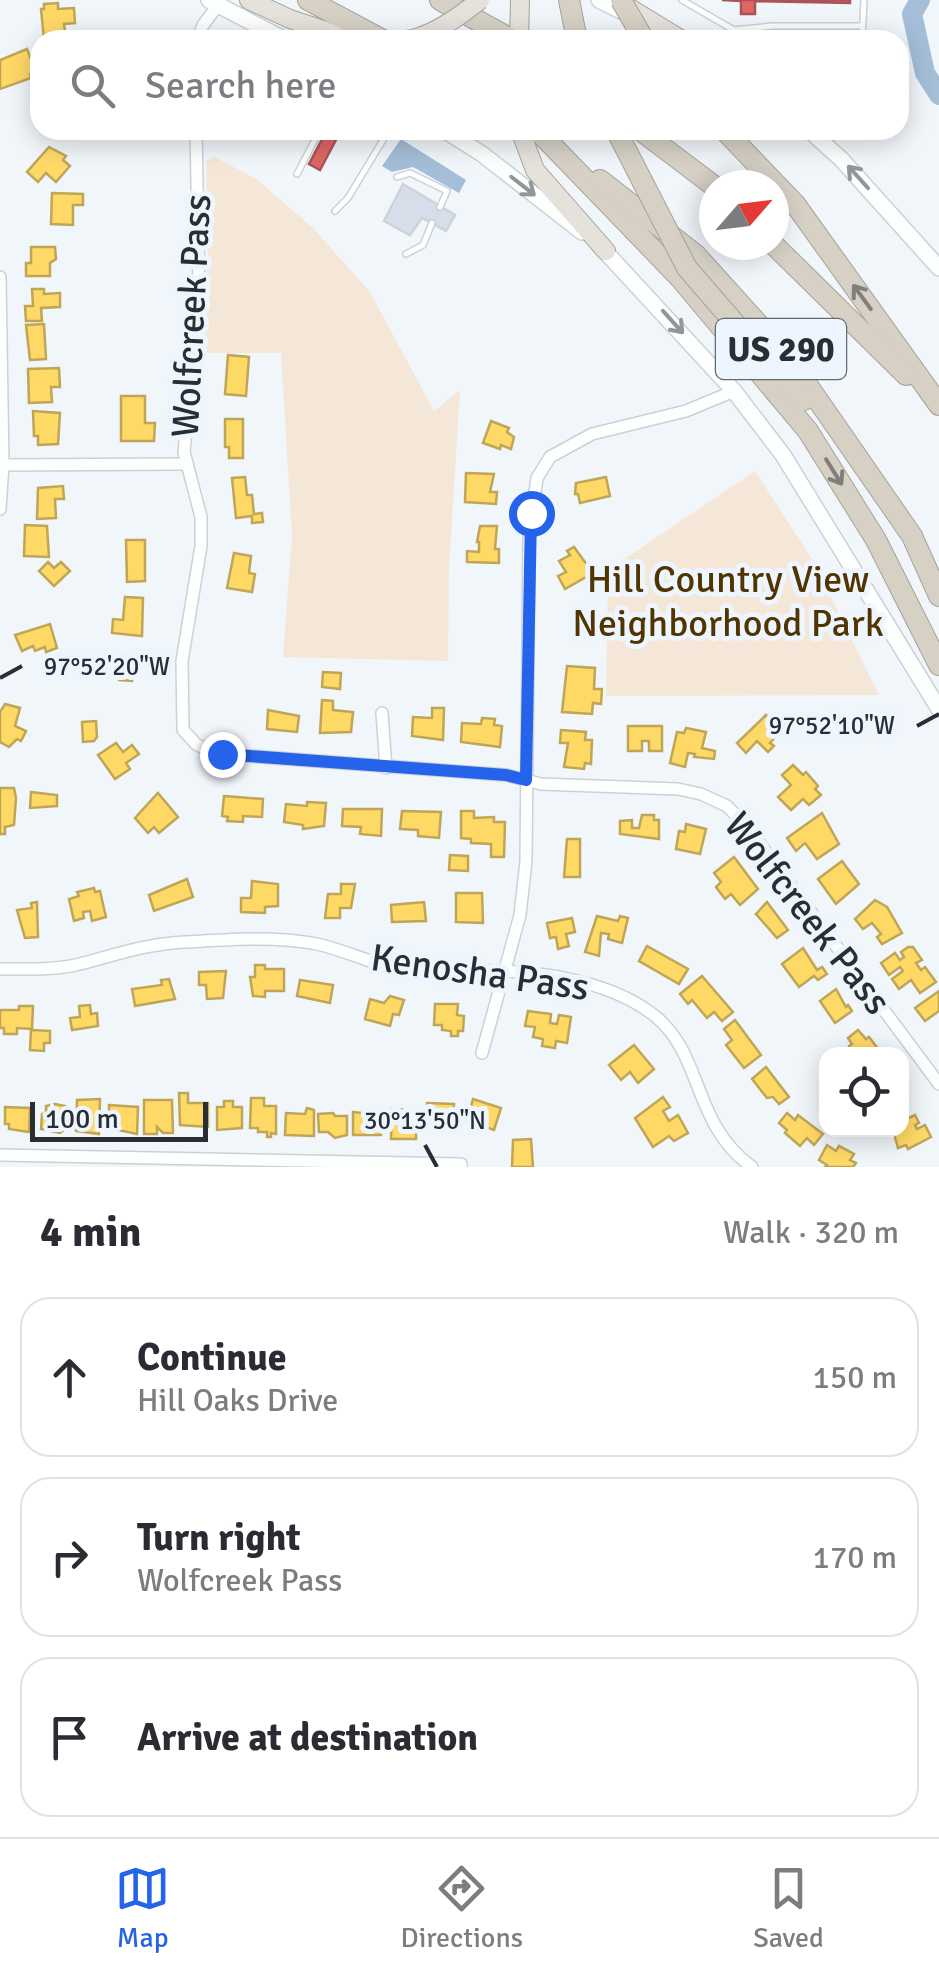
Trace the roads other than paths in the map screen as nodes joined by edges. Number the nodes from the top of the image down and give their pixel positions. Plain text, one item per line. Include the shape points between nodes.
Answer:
1 (249, 0) edge
2 (308, 0) edge
3 (440, 0) edge
4 (480, 0) edge
5 (569, 0) edge
6 (599, 0) edge
7 (618, 0) edge
8 (682, 0) edge
9 (864, 0) edge
10 (213, 2) edge
11 (522, 3) edge
12 (862, 26) junction
13 (201, 30) edge
14 (266, 30) edge
15 (323, 30) edge
16 (364, 30) edge
17 (432, 30) edge
18 (497, 30) edge
19 (518, 30) edge
20 (576, 30) edge
21 (638, 30) edge
22 (660, 30) edge
23 (665, 30) edge
24 (733, 30) joint
25 (862, 30) edge
26 (196, 140) edge
27 (315, 140) edge
28 (383, 140) edge
29 (460, 140) edge
30 (524, 140) edge
31 (546, 140) edge
32 (548, 140) edge
33 (621, 140) edge
34 (653, 140) edge
35 (734, 140) edge
36 (820, 140) edge
37 (297, 174) dead end
38 (699, 175) edge
39 (397, 177) dead end
40 (440, 207) dead end
41 (335, 211) dead end
42 (432, 223) dead end
43 (606, 251) junction
44 (406, 254) dead end
45 (789, 260) edge
46 (939, 268) edge
47 (0, 277) edge
48 (734, 390) junction
49 (939, 407) edge
50 (852, 453) junction
51 (185, 464) junction
52 (3, 465) junction
53 (0, 509) edge
54 (939, 596) edge
55 (939, 665) edge
56 (939, 709) edge
57 (382, 713) dead end
58 (386, 768) junction
59 (526, 780) junction
60 (0, 969) edge
61 (506, 971) junction
62 (482, 1053) dead end
63 (939, 1084) edge
64 (0, 1155) edge
65 (460, 1166) edge
66 (752, 1167) edge

1 - 15 main road
2 - 16 highway
3 - 18 highway
4 - 17 main road, bridge
5 - 20 highway
6 - 22 main road
7 - 21 highway, bridge
7 - 23 main road
8 - 24 lane
9 - 12 lane
10 - 13 street
10 - 14 main road
11 - 19 main road
12 - 24 lane
12 - 25 lane
26 - 51 street, Wolfcreek Pass via 200,289
27 - 37 lane
28 - 41 lane
29 -> 43 main road
30 - 43 main road via 535,170
31 -> 55 highway via 680,278 808,431 876,540
32 - 50 highway, US 290 via 696,254 788,356
33 - 50 highway, bridge via 688,268
34 - 38 highway
49 -> 35 highway via 795,204
46 -> 36 main road
39 - 40 lane via 410,173 447,191
42 - 44 lane via 423,244
43 -> 48 main road
45 - 49 highway, US 290
47 - 52 street
48 - 56 main road via 783,454
48 - 59 street via 686,411 592,434 544,466 529,536
50 - 54 highway, US 290 via 912,536
51 - 52 street
51 - 58 street, Wolfcreek Pass via 201,546 182,662 183,730 197,745 222,754
52 - 53 street
57 - 58 street
58 - 59 street, Wolfcreek Pass
59 - 61 street via 526,861
59 - 63 street, Wolfcreek Pass via 678,789 727,806
60 - 61 street, Kenosha Pass via 72,966 170,943 287,940 411,971
61 - 62 street
61 - 66 street, Kenosha Pass via 607,990 657,1018 688,1063 715,1130
64 - 65 street

